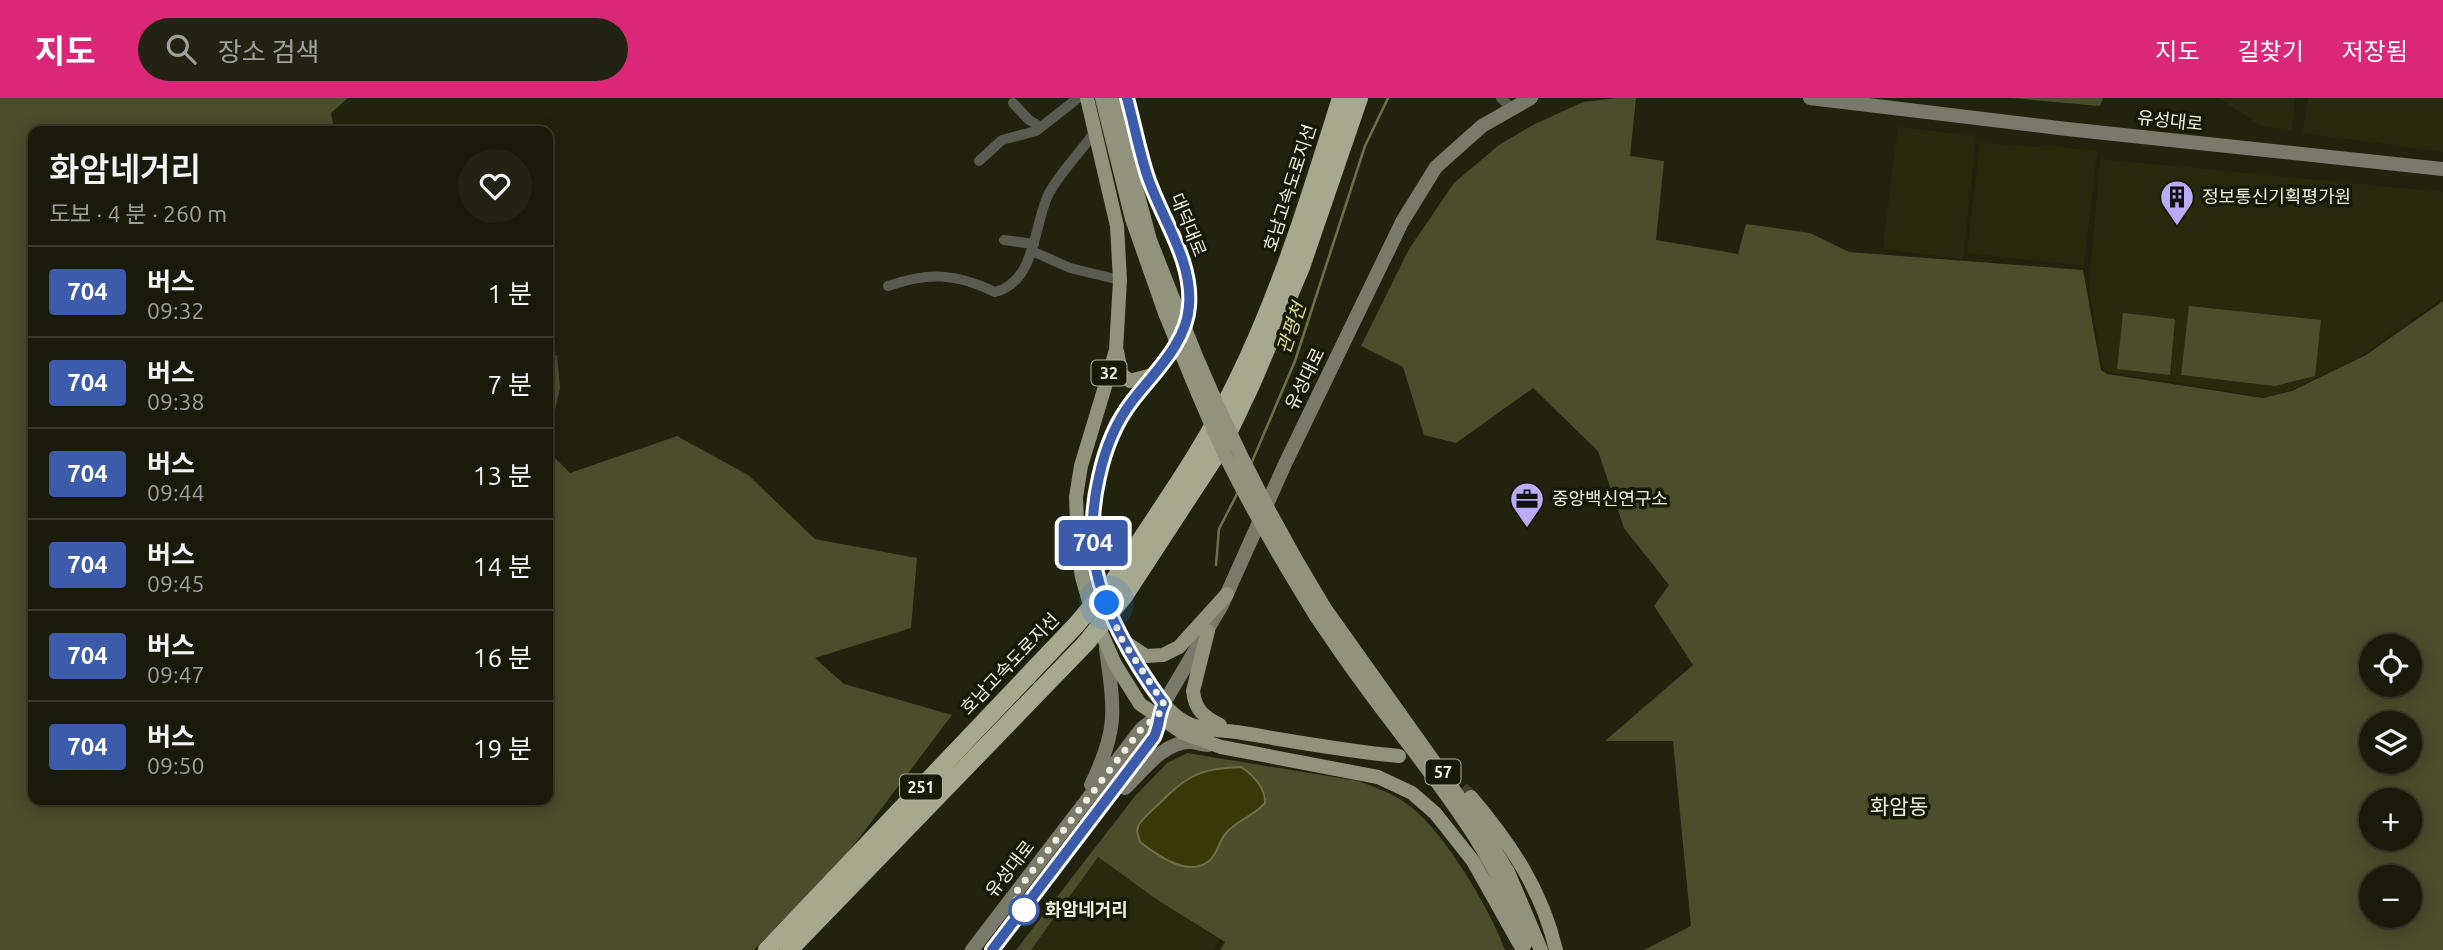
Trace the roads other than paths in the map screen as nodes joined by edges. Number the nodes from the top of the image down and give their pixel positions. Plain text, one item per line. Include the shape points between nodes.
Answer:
1 (1078, 98) edge
2 (1087, 98) edge
3 (1102, 98) edge
4 (1112, 98) edge
5 (1127, 98) edge
6 (1331, 98) edge
7 (1341, 98) edge
8 (1359, 98) edge
9 (1501, 98) edge
10 (1531, 98) edge
11 (1810, 98) edge
12 (1013, 103) dead end
13 (1512, 109) junction
14 (1041, 127) junction
15 (1094, 133) junction
16 (979, 161) dead end
17 (2443, 169) edge
18 (1004, 240) dead end
19 (1033, 247) junction
20 (1288, 261) junction
21 (1120, 280) junction
22 (888, 286) dead end
23 (1170, 309) junction
24 (1116, 349) junction
25 (1152, 375) junction
26 (1227, 594) junction
27 (1320, 612) junction
28 (1208, 632) junction
29 (1121, 638) junction
30 (1105, 644) junction
31 (1131, 655) junction
32 (1161, 710) junction
33 (1234, 732) junction
34 (1221, 747) junction
35 (1399, 755) dead end
36 (1471, 797) tunnel mouth
37 (1098, 811) junction
38 (1071, 822) junction
39 (767, 950) edge
40 (789, 950) edge
41 (972, 950) edge
42 (992, 950) edge
43 (1525, 950) edge
44 (1541, 950) edge
45 (1556, 950) edge

1 - 14 street
2 - 15 main road, 32
3 - 23 main road, 57 via 1132,219
4 - 23 main road, 대덕대로 / 57
5 - 25 main road, 대덕대로 / 32 via 1148,177 1189,279 1187,320
6 - 20 highway via 1285,243
7 - 20 highway, 호남고속도로지선 / 251
8 - 40 highway, 호남고속도로지선 / 251, bridge via 1301,267 1222,446 1125,596 1086,643
9 - 13 street
10 - 13 main road, 유성대로
11 - 17 main road, 유성대로
12 - 14 street
13 - 26 main road, 유성대로 via 1482,126 1436,167 1402,222
14 - 16 street via 1002,140
15 - 19 street via 1048,195
15 - 21 main road, 32 via 1117,226
18 - 19 street
19 - 21 street via 1070,268
19 - 22 street via 1015,282 999,291 950,276 914,277
20 - 39 highway, 호남고속도로지선 / 251, bridge via 1209,435 1115,579
21 - 24 main road, 32
23 - 27 main road, 57, bridge
24 - 25 main road via 1121,374 1130,381
24 - 30 main road, 32 via 1076,496 1082,577
25 - 29 main road, 대덕대로 / 32 via 1116,424 1092,509 1100,585
26 - 28 main road, 유성대로
26 - 29 main road via 1179,647 1168,653 1146,656
27 - 43 main road, 57 via 1464,818 1514,913
27 - 44 main road, 57 via 1481,828 1508,872
28 - 32 main road, 유성대로
28 - 33 main road via 1194,699 1204,717
29 - 31 main road, 대덕대로 / 32
30 - 31 main road via 1127,666
30 - 32 main road via 1140,704
30 - 38 main road, 32 via 1114,702 1111,736
31 - 32 main road, 대덕대로 / 32
32 - 33 main road via 1185,722
32 - 34 main road via 1178,731
32 - 37 main road, 유성대로 via 1154,737
32 - 38 main road, 유성대로 / 32 via 1142,728
33 - 35 main road
34 - 37 main road via 1190,742 1169,748
34 - 43 main road via 1378,777 1412,793 1435,813 1474,861
36 - 45 main road via 1541,900
37 - 42 main road, 유성대로
38 - 41 main road, 유성대로 / 32

